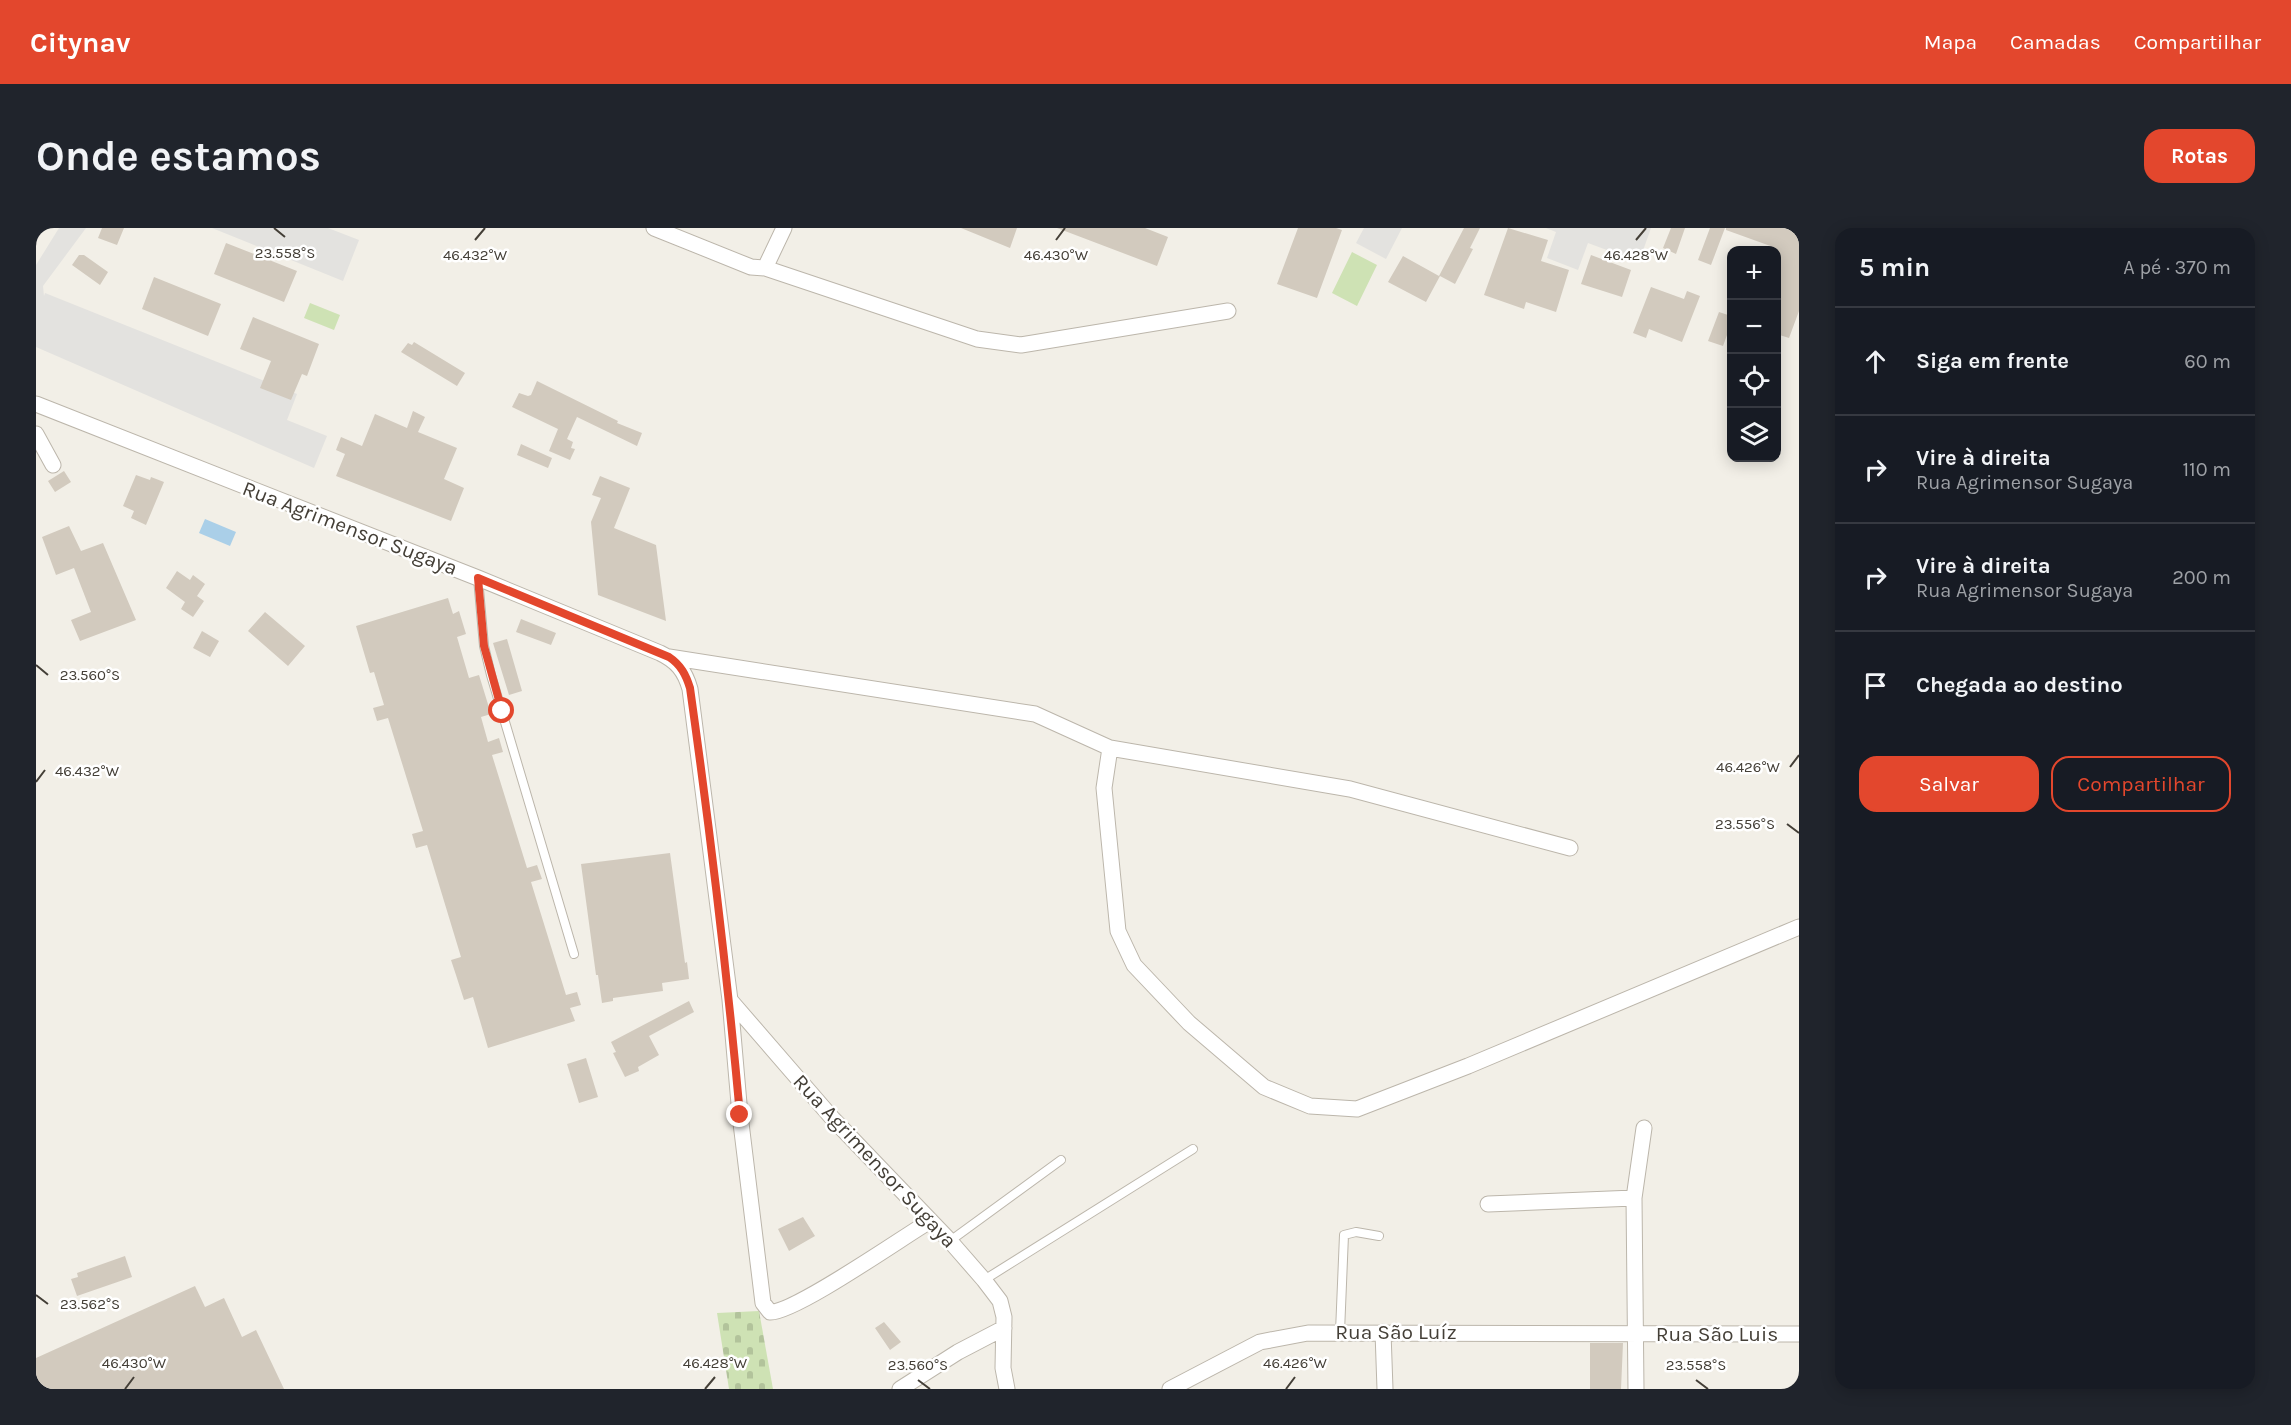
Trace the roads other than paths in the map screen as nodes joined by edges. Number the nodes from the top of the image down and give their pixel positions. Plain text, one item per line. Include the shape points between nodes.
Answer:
1 (654, 228) edge
2 (784, 228) edge
3 (765, 268) junction
4 (1228, 311) dead end
5 (36, 404) edge
6 (36, 434) edge
7 (53, 465) dead end
8 (478, 578) junction
9 (669, 657) junction
10 (1110, 748) junction
11 (1570, 848) dead end
12 (1799, 927) edge
13 (574, 954) dead end
14 (730, 1000) junction
15 (1644, 1128) dead end
16 (1193, 1149) dead end
17 (1061, 1160) dead end
18 (1634, 1198) junction
19 (1488, 1204) dead end
20 (930, 1221) junction
21 (1379, 1236) dead end
22 (950, 1241) junction
23 (984, 1280) junction
24 (1004, 1328) junction
25 (1340, 1332) junction
26 (1383, 1332) junction
27 (1636, 1333) junction
28 (1799, 1334) edge
29 (900, 1389) edge
30 (1007, 1389) edge
31 (1170, 1389) edge
32 (1385, 1389) edge
33 (1636, 1389) edge

1 - 3 street via 751,267
2 - 3 street
3 - 4 street via 977,339 1021,345
5 - 8 street, Rua Agrimensor Sugaya
6 - 7 street
8 - 9 street, Rua Agrimensor Sugaya
8 - 13 lane via 484,646 491,675
9 - 10 street via 1035,714
9 - 14 street, Rua Agrimensor Sugaya via 679,665 690,688
10 - 11 street via 1350,789
10 - 12 street via 1104,788 1118,932 1134,964 1189,1023 1264,1087 1310,1106 1357,1109
14 - 20 street, Rua Agrimensor Sugaya via 833,1119
14 - 20 street, Rua Agrimensor Sugaya via 759,1286 766,1308 774,1312 786,1309
15 - 18 street
16 - 23 lane
17 - 22 lane
18 - 19 street
18 - 27 street
20 - 22 street, Rua Agrimensor Sugaya
21 - 25 lane via 1356,1232 1344,1235
22 - 23 street, Rua Agrimensor Sugaya
23 - 24 street, Rua Agrimensor Sugaya via 1000,1301
24 - 29 street
24 - 30 street
25 - 26 street, Rua São Luíz
25 - 31 street, Rua São Luíz via 1260,1342
26 - 27 street, Rua São Luíz
26 - 32 street
27 - 28 street, Rua São Luis
27 - 33 street

